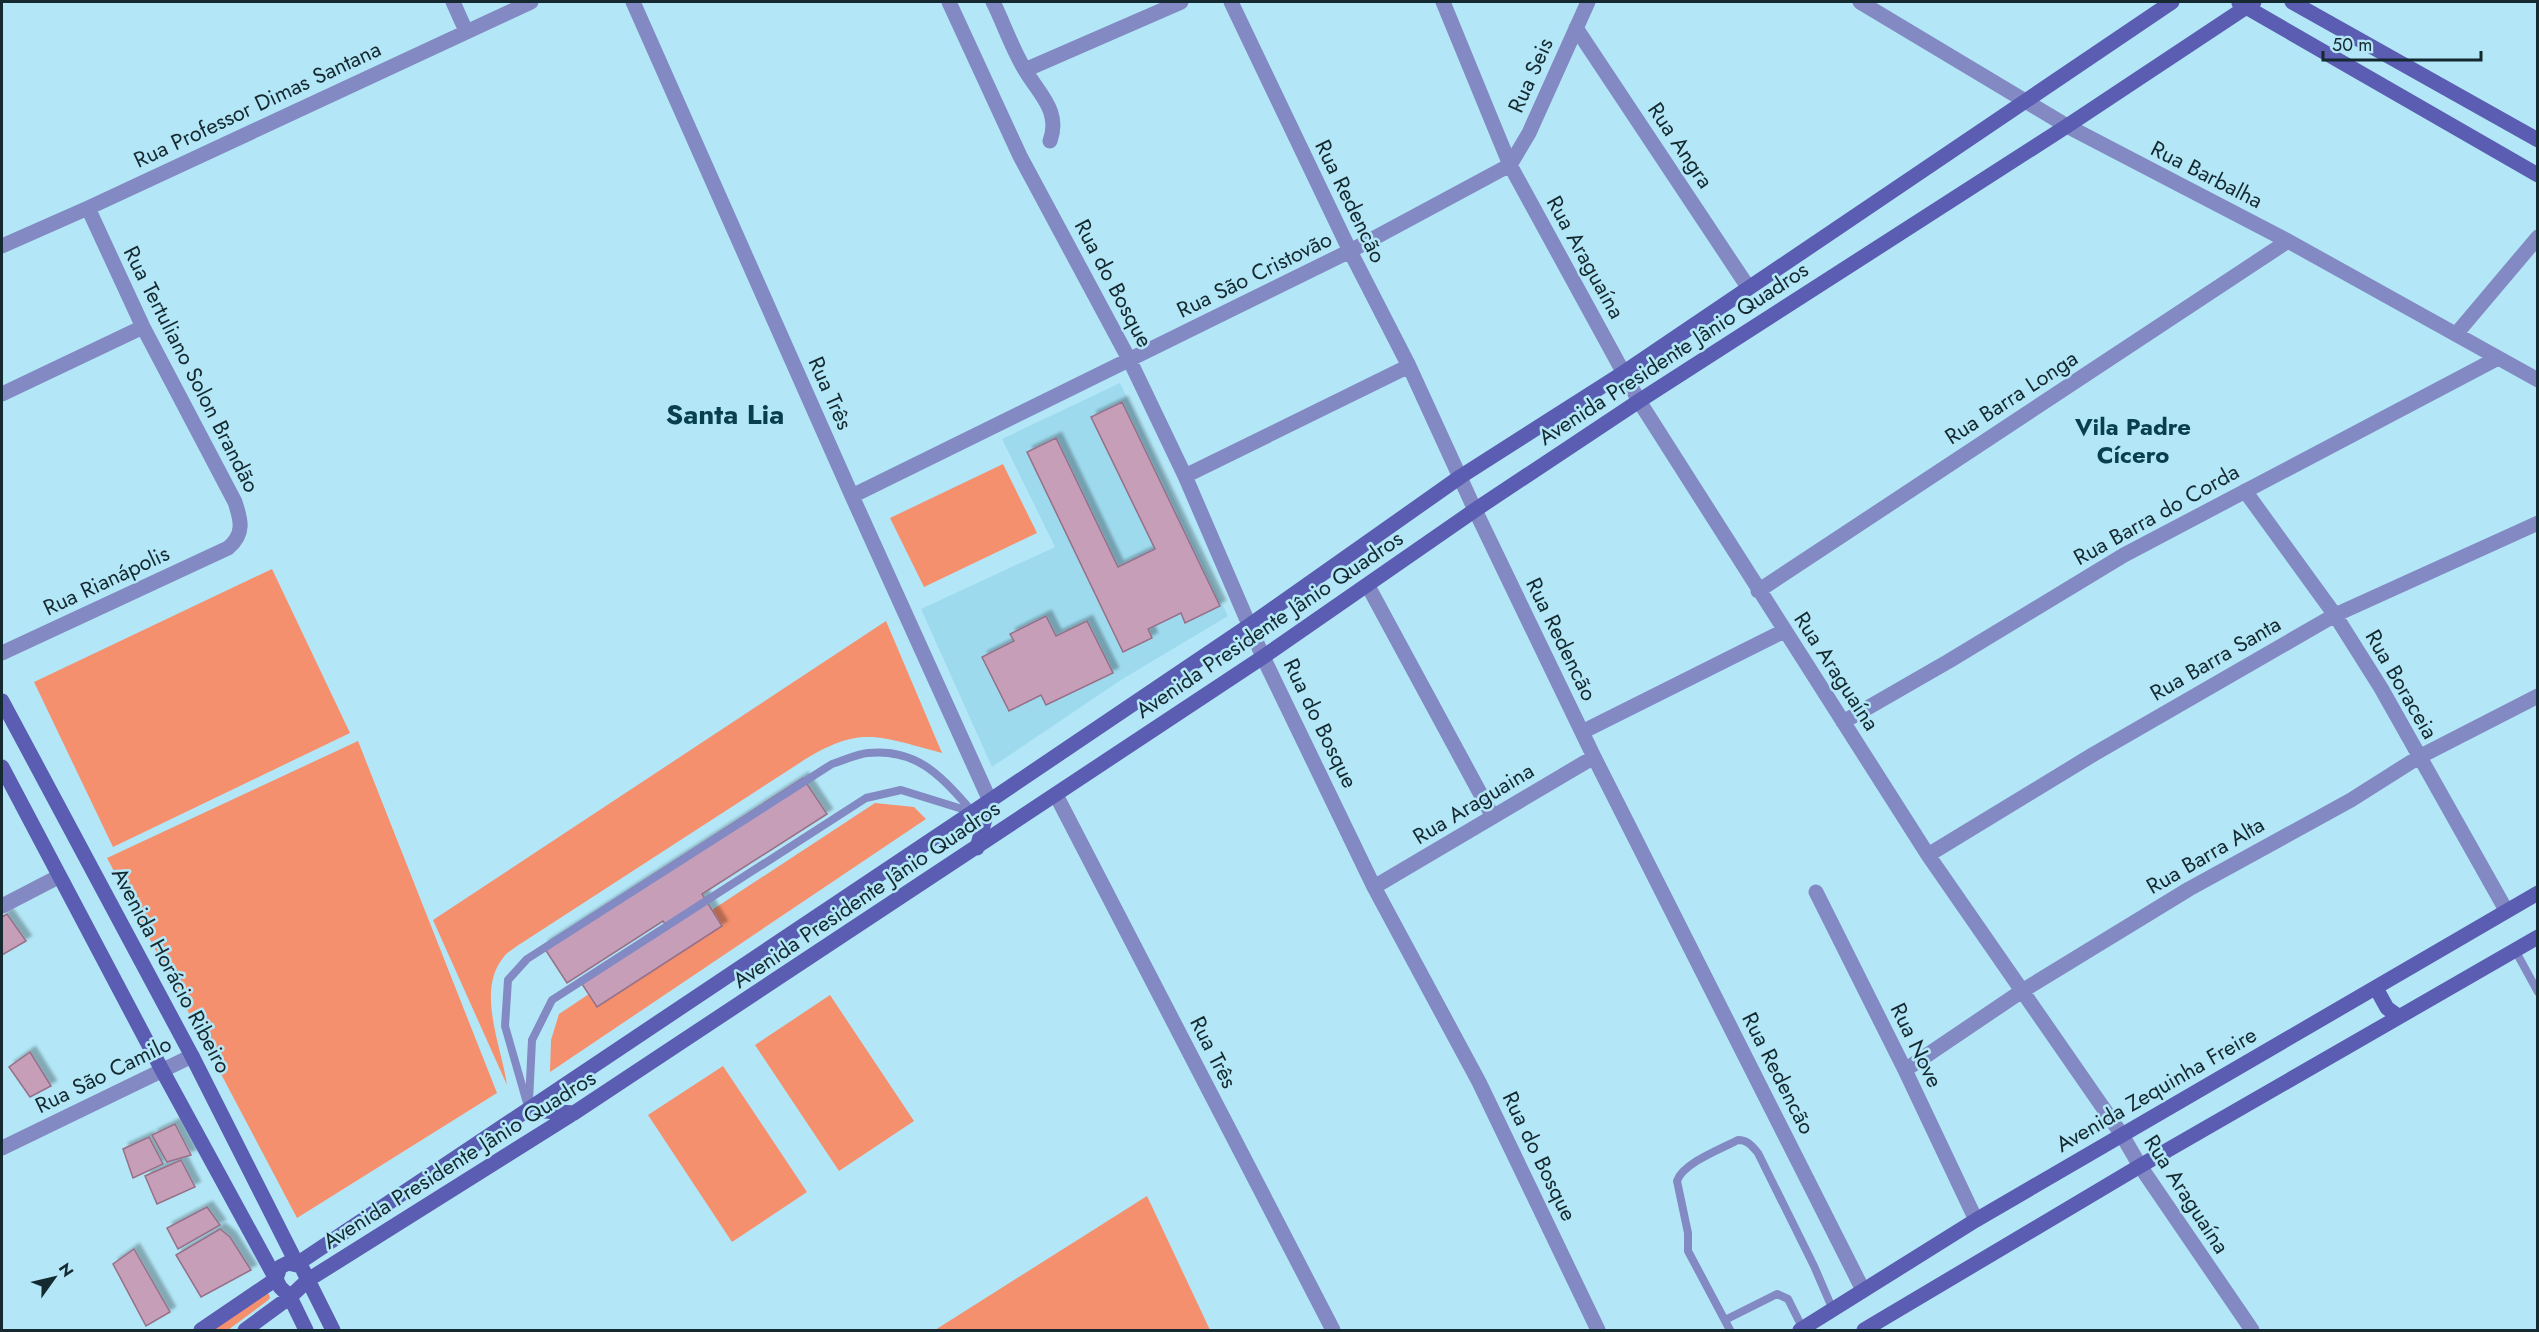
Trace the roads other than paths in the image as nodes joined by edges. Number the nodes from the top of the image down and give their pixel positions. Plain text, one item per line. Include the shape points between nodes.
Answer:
1 (453, 2) edge
2 (531, 2) edge
3 (633, 2) edge
4 (949, 2) edge
5 (993, 2) edge
6 (1181, 2) edge
7 (1231, 2) edge
8 (1443, 2) edge
9 (1588, 2) edge
10 (1860, 2) edge
11 (2172, 2) edge
12 (2292, 2) edge
13 (2245, 3) edge
14 (1575, 28) junction
15 (466, 31) junction
16 (1025, 70) junction
17 (2025, 100) junction
18 (2067, 126) junction
19 (2538, 140) edge
20 (1050, 141) dead end
21 (1510, 165) junction
22 (2538, 175) edge
23 (88, 208) junction
24 (2538, 237) edge
25 (2288, 241) junction
26 (2, 246) edge
27 (1350, 251) junction
28 (1748, 287) junction
29 (143, 327) junction
30 (2457, 333) junction
31 (2498, 357) junction
32 (1130, 361) junction
33 (1409, 366) junction
34 (1623, 373) junction
35 (2538, 380) edge
36 (2, 394) edge
37 (1639, 401) junction
38 (1185, 476) junction
39 (1460, 477) junction
40 (2245, 491) junction
41 (852, 496) junction
42 (1474, 510) junction
43 (2538, 523) edge
44 (228, 549) joint
45 (1368, 586) junction
46 (1758, 591) junction
47 (2335, 615) junction
48 (1250, 625) junction
49 (1784, 632) junction
50 (2, 653) edge
51 (1263, 657) junction
52 (2538, 696) edge
53 (2, 701) edge
54 (1843, 722) junction
55 (1582, 732) junction
56 (1594, 757) junction
57 (2419, 757) junction
58 (2, 767) edge
59 (1056, 795) junction
60 (990, 801) junction
61 (973, 812) junction
62 (1493, 817) junction
63 (977, 848) junction
64 (1928, 855) junction
65 (58, 877) junction
66 (1374, 886) junction
67 (1816, 892) dead end
68 (2538, 893) edge
69 (2, 906) edge
70 (2506, 910) junction
71 (2538, 937) edge
72 (2515, 950) junction
73 (2376, 988) junction
74 (2022, 991) junction
75 (2538, 992) edge
76 (2398, 1016) junction
77 (192, 1056) junction
78 (162, 1070) junction
79 (1905, 1070) junction
80 (529, 1110) junction
81 (574, 1113) junction
82 (2122, 1135) junction
83 (2, 1148) edge
84 (2140, 1166) junction
85 (1976, 1220) junction
86 (297, 1264) junction
87 (276, 1279) junction
88 (308, 1280) junction
89 (1863, 1290) junction
90 (290, 1297) junction
91 (1833, 1310) junction
92 (1725, 1320) junction
93 (201, 1330) edge
94 (245, 1330) edge
95 (306, 1330) edge
96 (333, 1330) edge
97 (1333, 1330) edge
98 (1598, 1330) edge
99 (1730, 1330) edge
100 (1803, 1330) edge
101 (1864, 1330) edge
102 (2252, 1330) edge

1 - 15 street
2 - 15 street, Rua Professor Dimas Santana
3 - 41 street, Rua Três
4 - 32 street, Rua do Bosque via 1020,156
5 - 16 street
6 - 16 street
7 - 27 street, Rua Redencão
8 - 21 street, Rua Araguaína
9 - 14 street, Rua Seis
10 - 17 street, Rua Barbalha
11 - 17 street, Avenida Presidente Jânio Quadros
12 - 19 street
13 - 18 street, Avenida Presidente Jânio Quadros
13 - 22 street
14 - 21 street, Rua Seis via 1529,133
14 - 28 street, Rua Angra
15 - 23 street, Rua Professor Dimas Santana
16 - 20 street via 1051,110 1054,121
17 - 18 street, Rua Barbalha
17 - 28 street, Avenida Presidente Jânio Quadros
18 - 25 street, Rua Barbalha
18 - 37 street, Avenida Presidente Jânio Quadros
21 - 27 street, Rua São Cristovão
21 - 34 street, Rua Araguaína
23 - 26 street, Rua Professor Dimas Santana
23 - 29 street, Rua Tertuliano Solon Brandão
24 - 30 street
25 - 30 street, Rua Barbalha
25 - 46 street, Rua Barra Longa
27 - 32 street, Rua São Cristovão
27 - 33 street, Rua Redencão
28 - 34 street, Avenida Presidente Jânio Quadros
29 - 36 street
29 - 44 street, Rua Tertuliano Solon Brandão via 235,502 240,533
30 - 31 street, Rua Barbalha
31 - 35 street, Rua Barbalha
31 - 40 street, Rua Barra do Corda
32 - 38 street, Rua do Bosque
32 - 41 street, Rua São Cristovão
33 - 38 street
33 - 39 street, Rua Redencão
34 - 37 street, Rua Araguaína
34 - 39 street, Avenida Presidente Jânio Quadros
37 - 42 street, Avenida Presidente Jânio Quadros
37 - 46 street, Rua Araguaína
38 - 48 street, Rua do Bosque
39 - 42 street, Rua Redencão
39 - 48 street, Avenida Presidente Jânio Quadros
40 - 47 street, Rua Boraceia
40 - 54 street, Rua Barra do Corda via 2124,555
41 - 60 street, Rua Três
42 - 45 street, Avenida Presidente Jânio Quadros
42 - 55 street, Rua Redencão
43 - 47 street, Rua Barra Santa
44 - 50 street, Rua Rianápolis
45 - 51 street, Avenida Presidente Jânio Quadros
45 - 62 street
46 - 49 street, Rua Araguaína
47 - 57 street, Rua Boraceia
47 - 64 street, Rua Barra Santa
48 - 51 street, Rua do Bosque
48 - 60 street, Avenida Presidente Jânio Quadros
49 - 54 street, Rua Araguaína
49 - 55 street
51 - 59 street, Avenida Presidente Jânio Quadros
51 - 66 street, Rua do Bosque
52 - 57 street, Rua Barra Alta
53 - 77 street, Avenida Horácio Ribeiro
54 - 64 street, Rua Araguaína
55 - 56 street, Rua Redencão
56 - 62 street, Rua Araguaina
56 - 89 street, Rua Redencão
57 - 70 street, Rua Boraceia
57 - 74 street, Rua Barra Alta via 2351,800 2189,889
58 - 65 street
59 - 63 street, Avenida Presidente Jânio Quadros
59 - 97 street, Rua Três
60 - 61 street, Avenida Presidente Jânio Quadros
60 - 63 street
61 - 80 street, Avenida Presidente Jânio Quadros
61 - 80 lane via 901,790 866,798 552,1000 532,1040
61 - 80 lane via 939,775 905,755 867,753 832,764 527,959 508,980 505,1026
62 - 66 street, Rua Araguaina
63 - 81 street, Avenida Presidente Jânio Quadros
64 - 74 street, Rua Araguaína
65 - 69 street
65 - 78 street
66 - 98 street, Rua do Bosque via 1479,1082
67 - 79 street, Rua Nove
68 - 70 street, Avenida Zequinha Freire
70 - 73 street, Avenida Zequinha Freire
71 - 72 street
72 - 75 lane
72 - 76 street
73 - 76 street via 2387,1008
73 - 82 street, Avenida Zequinha Freire
74 - 79 street, Rua Barra Alta
74 - 82 street, Rua Araguaína
76 - 84 street
77 - 78 street, Rua São Camilo
77 - 86 street, Avenida Horácio Ribeiro
78 - 83 street, Rua São Camilo
78 - 87 street
79 - 85 street, Rua Nove
80 - 81 street
80 - 86 street, Avenida Presidente Jânio Quadros
81 - 88 street, Avenida Presidente Jânio Quadros
82 - 84 street, Rua Araguaína
82 - 85 street, Avenida Zequinha Freire
84 - 101 street
84 - 102 street, Rua Araguaína
85 - 89 street, Avenida Zequinha Freire
86 - 87 street via 280,1267
86 - 88 street
87 - 90 street
87 - 93 street
88 - 90 street
88 - 96 street
89 - 91 street, Avenida Zequinha Freire
90 - 94 street
90 - 95 street
91 - 92 lane via 1758,1153 1744,1140 1738,1140 1689,1166 1677,1180 1688,1251
91 - 100 street, Avenida Zequinha Freire
92 - 99 lane
92 - 100 lane via 1777,1293 1788,1299

